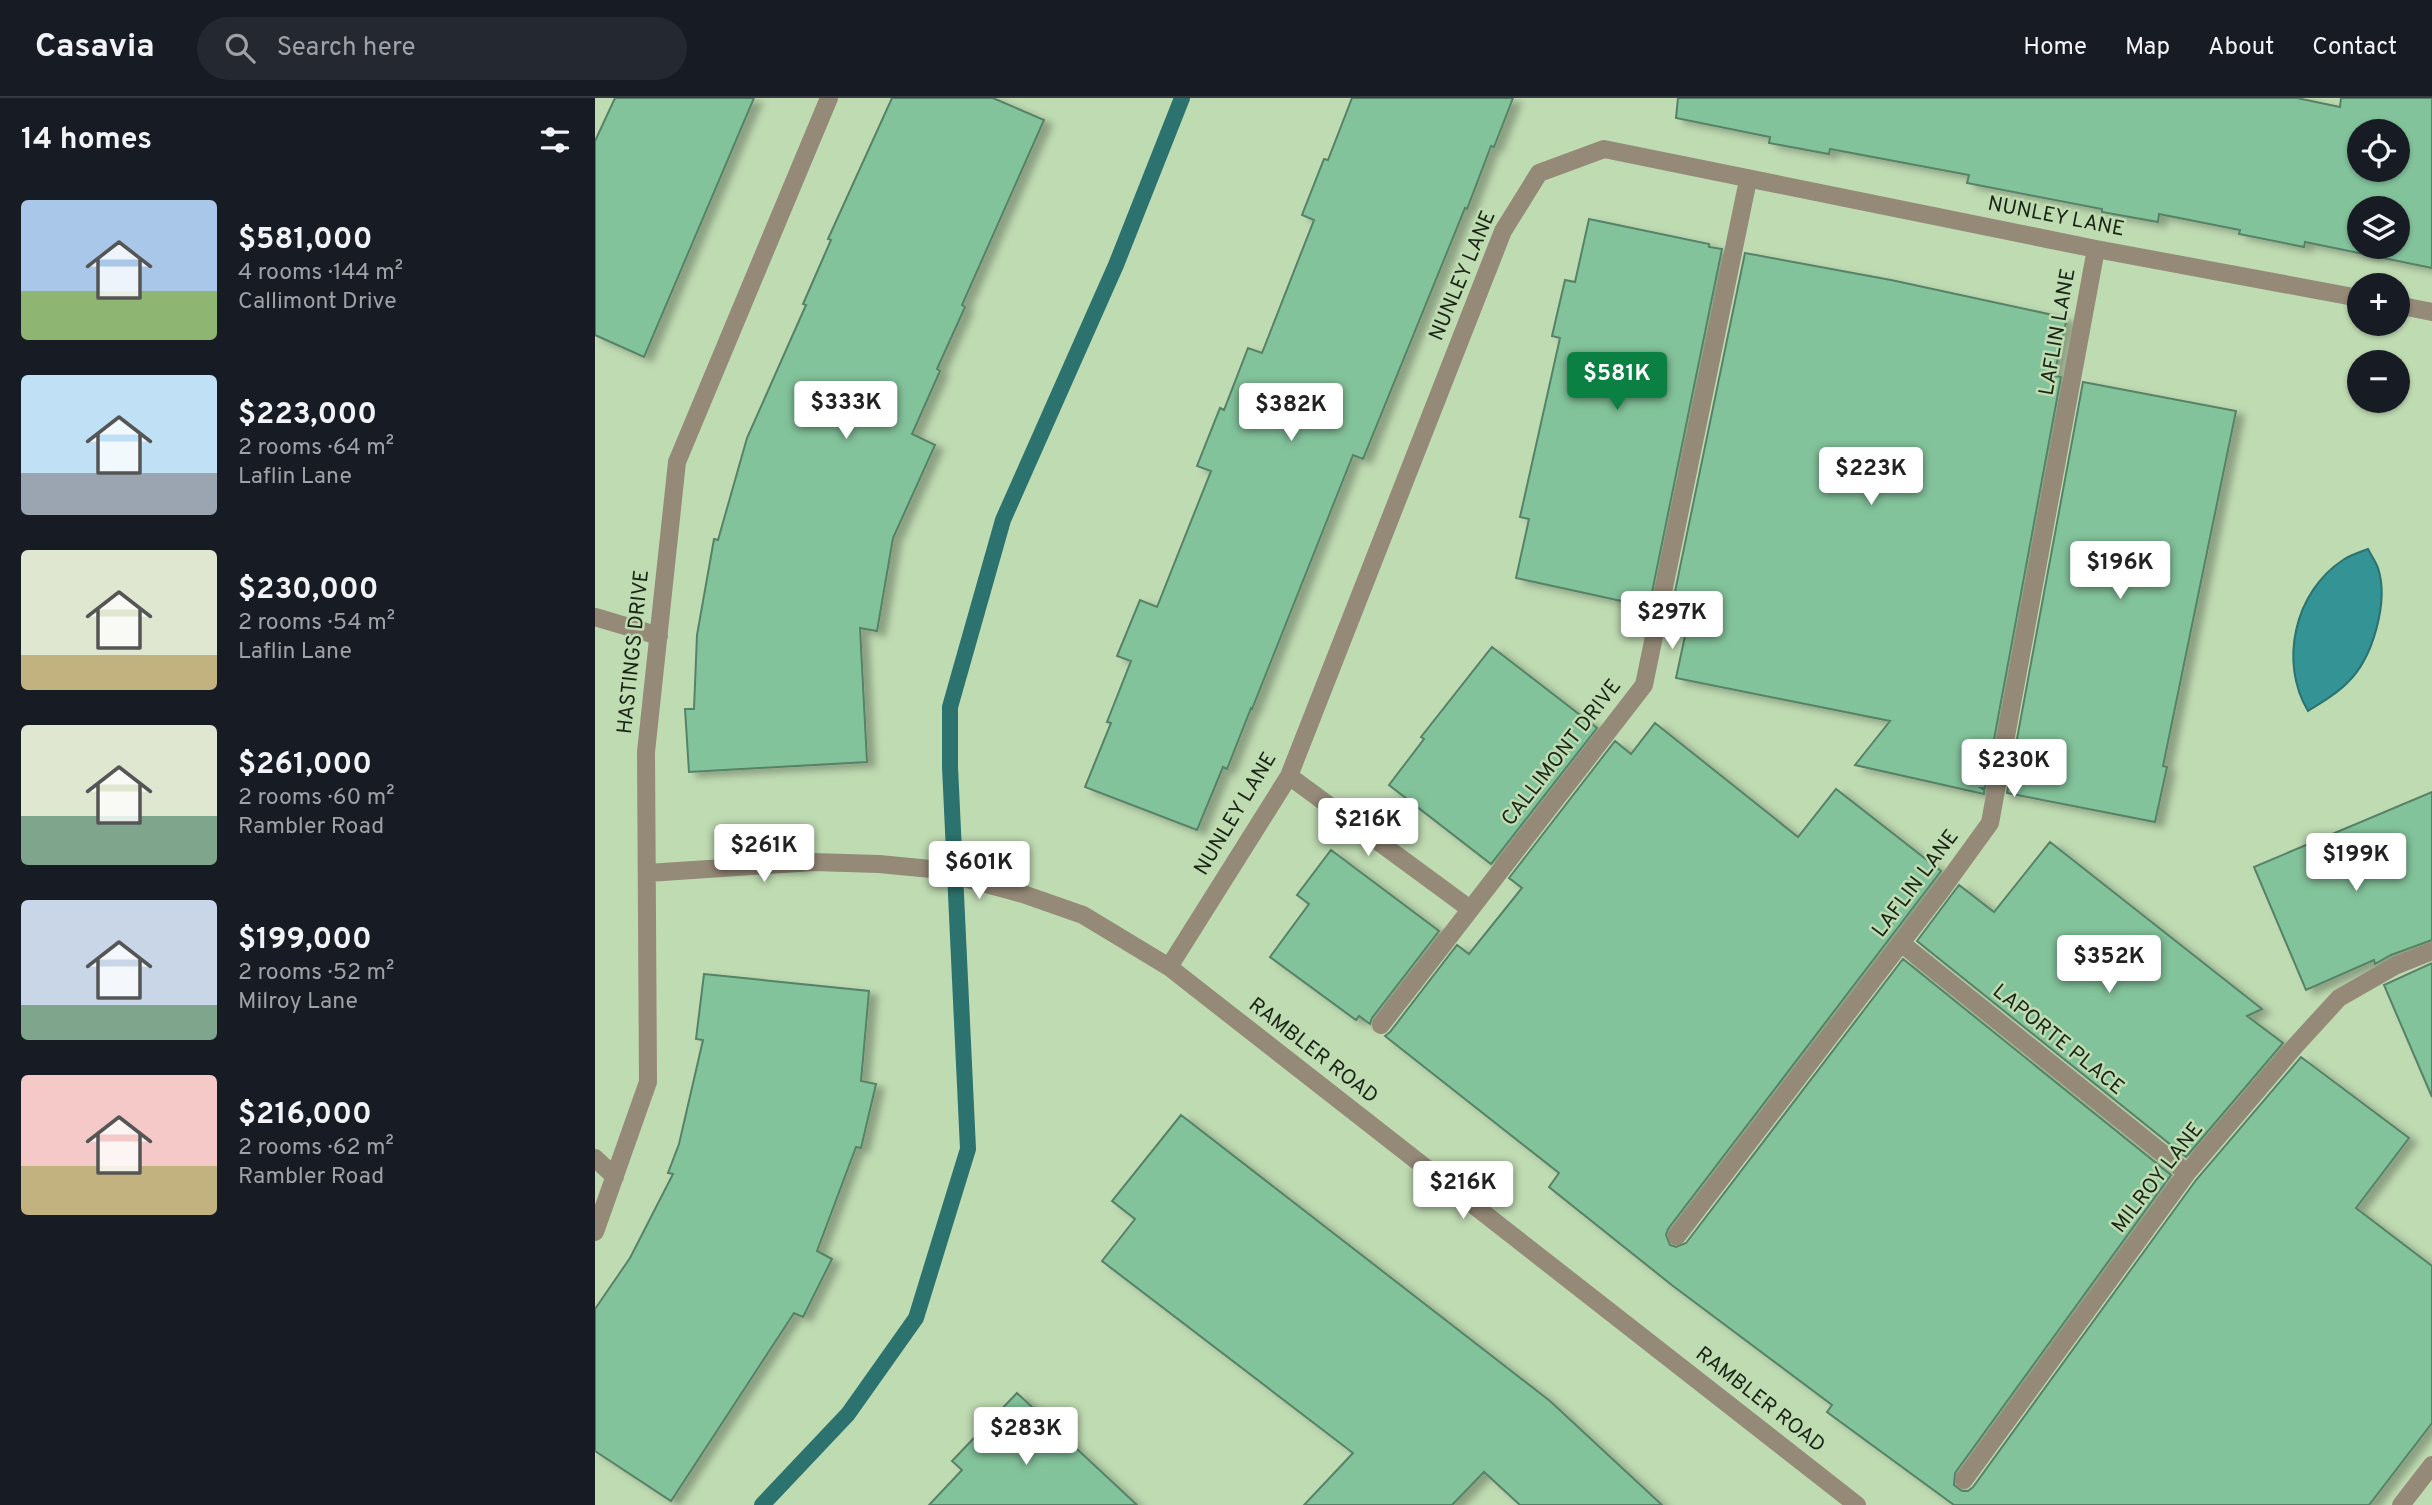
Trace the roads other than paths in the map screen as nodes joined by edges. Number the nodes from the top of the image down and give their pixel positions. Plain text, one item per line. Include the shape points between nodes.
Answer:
1 (829, 98) edge
2 (1748, 180) junction
3 (2096, 249) junction
4 (2347, 296) edge
5 (2410, 308) edge
6 (2432, 312) edge
7 (595, 617) edge
8 (659, 636) junction
9 (1289, 776) junction
10 (648, 873) junction
11 (1470, 909) junction
12 (1901, 943) junction
13 (2432, 951) edge
14 (1169, 967) junction
15 (1381, 1025) dead end
16 (595, 1158) edge
17 (2187, 1173) junction
18 (615, 1177) junction
19 (595, 1232) edge
20 (1677, 1236) dead end
21 (2432, 1465) edge
22 (1964, 1479) dead end
23 (1857, 1505) edge
24 (2400, 1505) edge

1 - 8 street, HASTINGS DRIVE via 677,463
2 - 3 street, NUNLEY LANE
2 - 9 street, NUNLEY LANE via 1605,149 1539,173 1503,231
2 - 11 street, CALLIMONT DRIVE via 1644,685
3 - 4 street, NUNLEY LANE
3 - 12 street, LAFLIN LANE via 1990,823
5 - 6 street
7 - 8 street
8 - 10 street, HASTINGS DRIVE via 646,752
9 - 11 street
9 - 14 street, NUNLEY LANE
10 - 14 street, RAMBLER ROAD via 813,862 931,869 1083,915
10 - 18 street, HASTINGS DRIVE via 648,1082
11 - 15 street, CALLIMONT DRIVE
12 - 17 street, LAPORTE PLACE
12 - 20 street, LAFLIN LANE
13 - 17 street, MILROY LANE via 2339,998
14 - 23 street, RAMBLER ROAD
16 - 18 street
17 - 22 street, MILROY LANE
18 - 19 street, HASTINGS DRIVE
21 - 24 street

